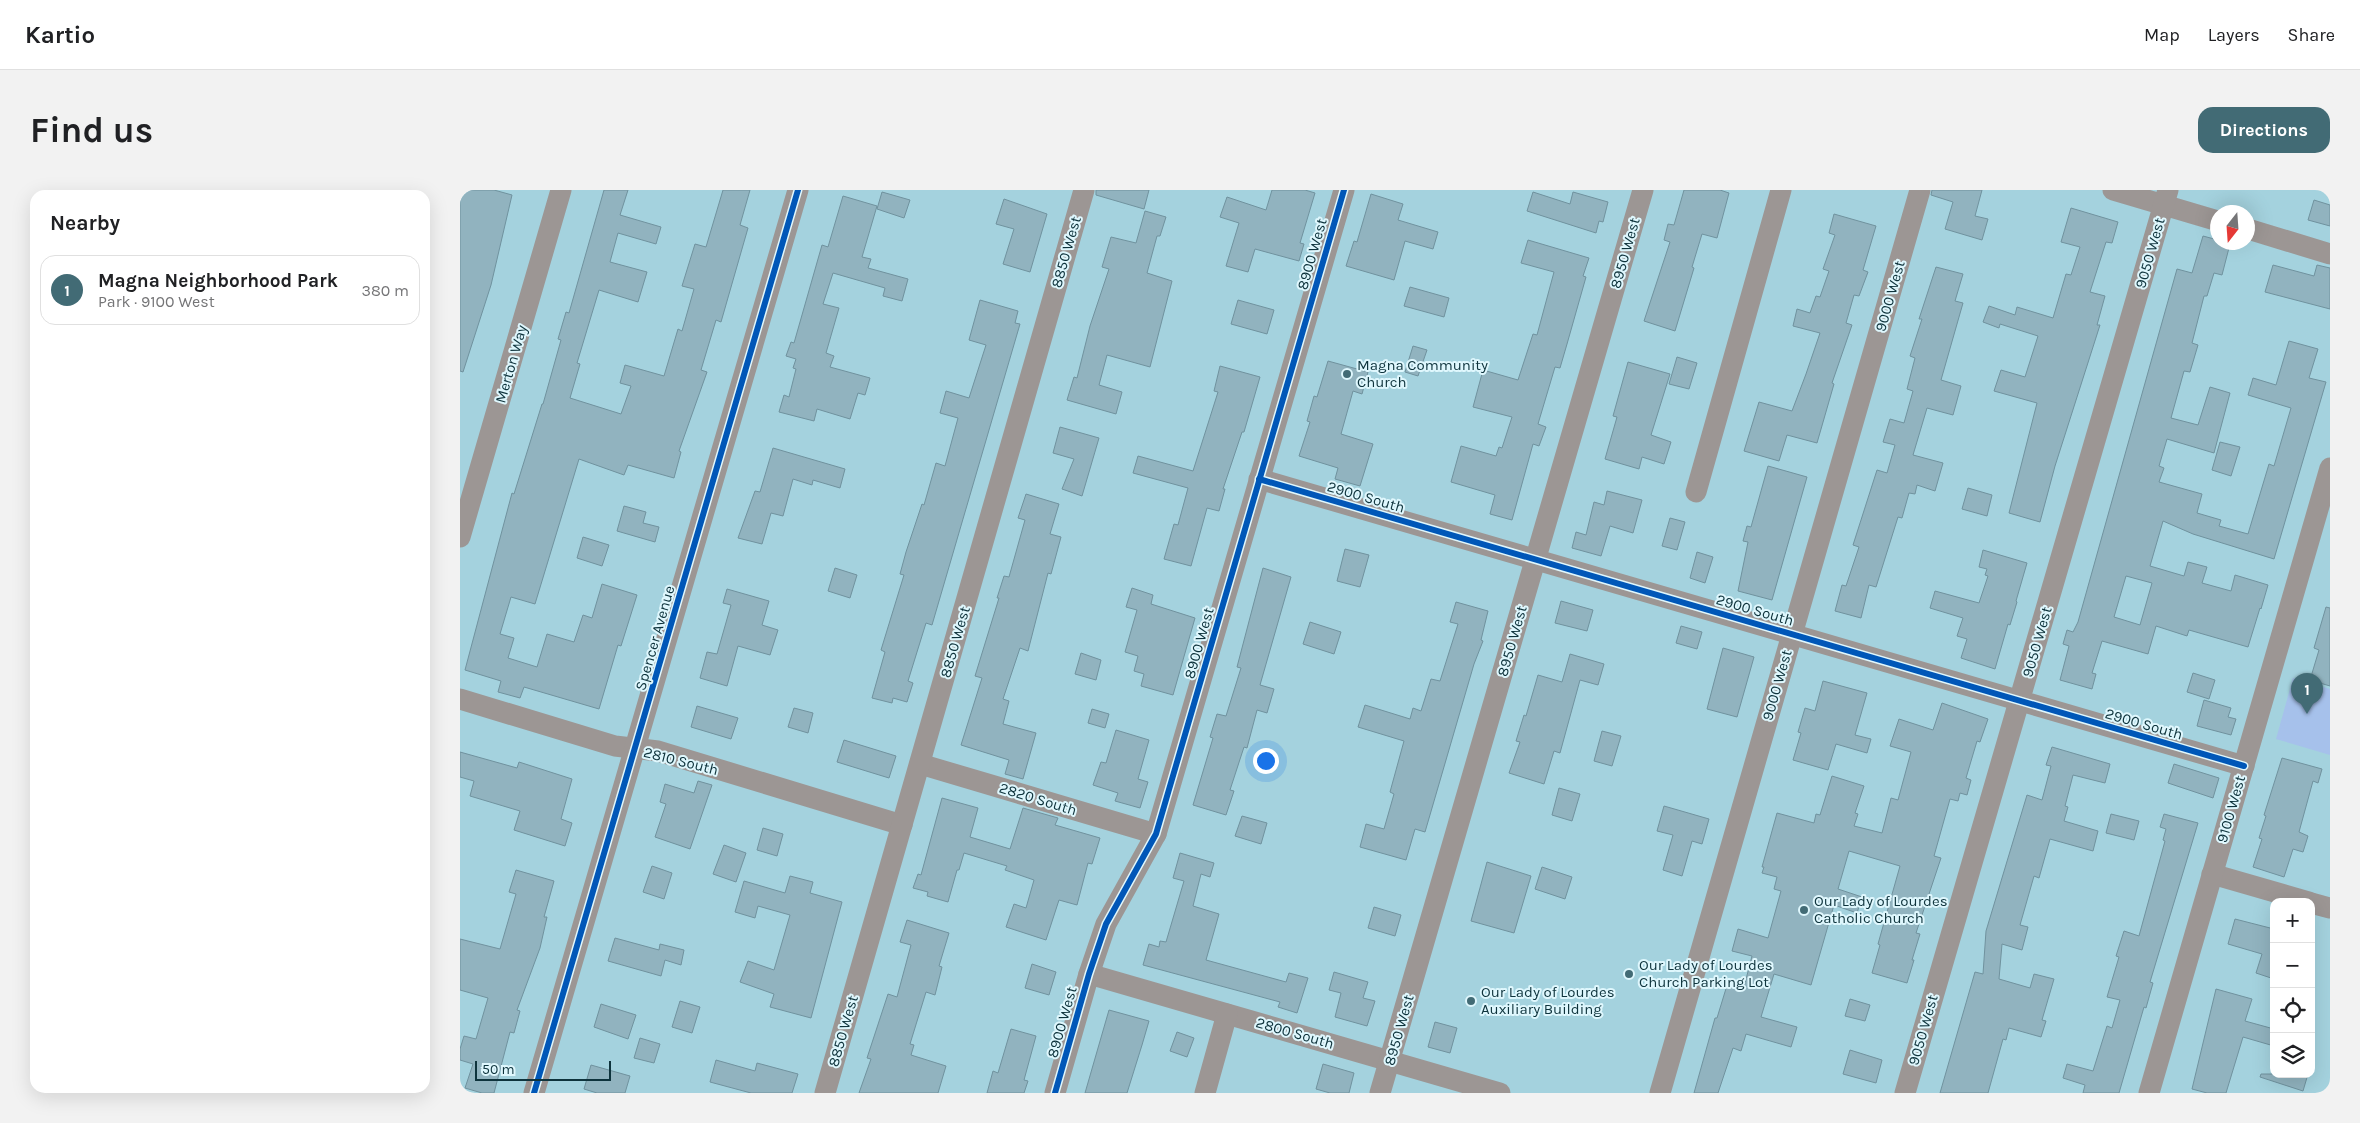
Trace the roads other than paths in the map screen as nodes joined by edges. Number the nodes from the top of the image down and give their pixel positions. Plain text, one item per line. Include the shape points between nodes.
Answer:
1 (561, 190) edge
2 (798, 190) edge
3 (1084, 190) edge
4 (1344, 190) edge
5 (1643, 190) edge
6 (1781, 190) edge
7 (1920, 190) edge
8 (2113, 190) edge
9 (2166, 197) edge
10 (2210, 217) edge
11 (2255, 231) edge
12 (2330, 254) edge
13 (2330, 468) edge
14 (1259, 479) junction
15 (1696, 492) dead end
16 (460, 537) edge
17 (1535, 560) junction
18 (1792, 634) junction
19 (460, 700) edge
20 (2019, 700) junction
21 (636, 749) junction
22 (920, 764) junction
23 (2244, 766) junction
24 (902, 825) junction
25 (1156, 834) junction
26 (2212, 874) junction
27 (2321, 904) edge
28 (1089, 974) junction
29 (1227, 1014) junction
30 (1390, 1061) junction
31 (534, 1093) edge
32 (825, 1093) edge
33 (1055, 1093) edge
34 (1205, 1093) edge
35 (1380, 1093) edge
36 (1500, 1093) edge
37 (1660, 1093) edge
38 (1905, 1093) edge
39 (2149, 1093) edge

1 - 16 street, Merton Way
2 - 21 street, Spencer Avenue
3 - 22 street, 8850 West
4 - 14 street, 8900 West
5 - 17 street, 8950 West
6 - 15 street
7 - 18 street, 9000 West
8 - 9 street
9 - 10 street
9 - 20 street, 9050 West
11 - 12 street
13 - 23 street, 9100 West
14 - 17 street, 2900 South
14 - 25 street, 8900 West
17 - 18 street, 2900 South
17 - 30 street, 8950 West
18 - 20 street, 2900 South
18 - 37 street, 9000 West
19 - 21 street, 2810 South via 615,746
20 - 23 street, 2900 South
20 - 38 street, 9050 West
21 - 24 street, 2810 South via 658,751
21 - 31 street, Spencer Avenue
22 - 24 street, 8850 West
22 - 25 street, 2820 South
23 - 26 street, 9100 West
24 - 32 street, 8850 West
25 - 28 street, 8900 West via 1106,924
26 - 27 street
26 - 39 street, 9100 West
28 - 29 street, 2800 South
28 - 33 street, 8900 West
29 - 30 street, 2800 South
29 - 34 street
30 - 35 street, 8950 West
30 - 36 street, 2800 South

